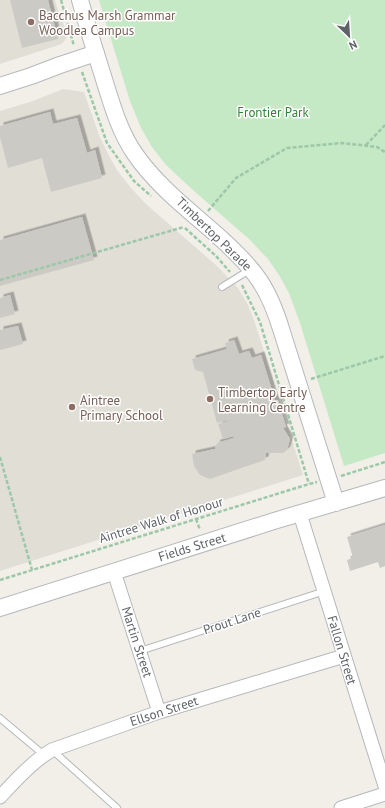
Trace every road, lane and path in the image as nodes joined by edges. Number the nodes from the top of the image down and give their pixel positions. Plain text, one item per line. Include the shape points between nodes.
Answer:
1 (61, 0) edge
2 (80, 0) edge
3 (96, 53) junction
4 (78, 59) junction
5 (0, 86) edge
6 (385, 125) edge
7 (366, 146) junction
8 (385, 152) edge
9 (156, 201) dead end
10 (200, 220) junction
11 (178, 222) dead end
12 (184, 227) junction
13 (251, 269) junction
14 (236, 279) junction
15 (0, 280) edge
16 (222, 287) dead end
17 (385, 356) edge
18 (298, 383) junction
19 (281, 390) junction
20 (0, 457) edge
21 (385, 462) edge
22 (328, 480) junction
23 (309, 484) junction
24 (385, 488) edge
25 (336, 503) junction
26 (300, 514) junction
27 (32, 570) junction
28 (114, 572) junction
29 (0, 580) edge
30 (324, 591) junction
31 (0, 608) edge
32 (140, 651) junction
33 (344, 656) junction
34 (159, 712) junction
35 (0, 718) edge
36 (48, 753) junction
37 (385, 786) edge
38 (385, 794) edge
39 (0, 797) edge
40 (117, 808) edge
41 (341, 808) edge

1 - 4 path
2 - 3 street, Timbertop Parade
3 - 4 street
3 - 10 street, Timbertop Parade via 114,109 134,153 163,187
4 - 5 street
4 - 9 path via 107,143 134,181
6 - 7 path
7 - 8 path via 377,147
7 - 10 path via 342,143 286,148 236,178
10 - 13 street, Timbertop Parade
11 - 12 path
12 - 14 path via 216,256
12 - 15 path
13 - 14 lane
13 - 18 street, Timbertop Parade via 274,308
14 - 16 lane
14 - 19 path via 242,285 260,322
17 - 18 path
18 - 19 path
18 - 22 street, Timbertop Parade
19 - 23 path
20 - 27 path
21 - 22 path, Aintree Walk of Honour
22 - 23 path, Aintree Walk of Honour
22 - 25 street, Timbertop Parade
23 - 27 path, Aintree Walk of Honour
24 - 25 street, Fields Street
25 - 26 street, Fields Street
26 - 28 street, Fields Street
26 - 30 street, Fallon Street
27 - 29 path, Aintree Walk of Honour
28 - 31 street, Fields Street
28 - 32 street, Martin Street
30 - 32 lane, Prout Lane
30 - 33 street, Fallon Street
32 - 34 street, Martin Street
33 - 34 street, Ellson Street
33 - 37 street, Fallon Street
34 - 36 street, Ellson Street
35 - 36 lane
36 - 39 street, Ellson Street
36 - 40 lane
38 - 41 street

